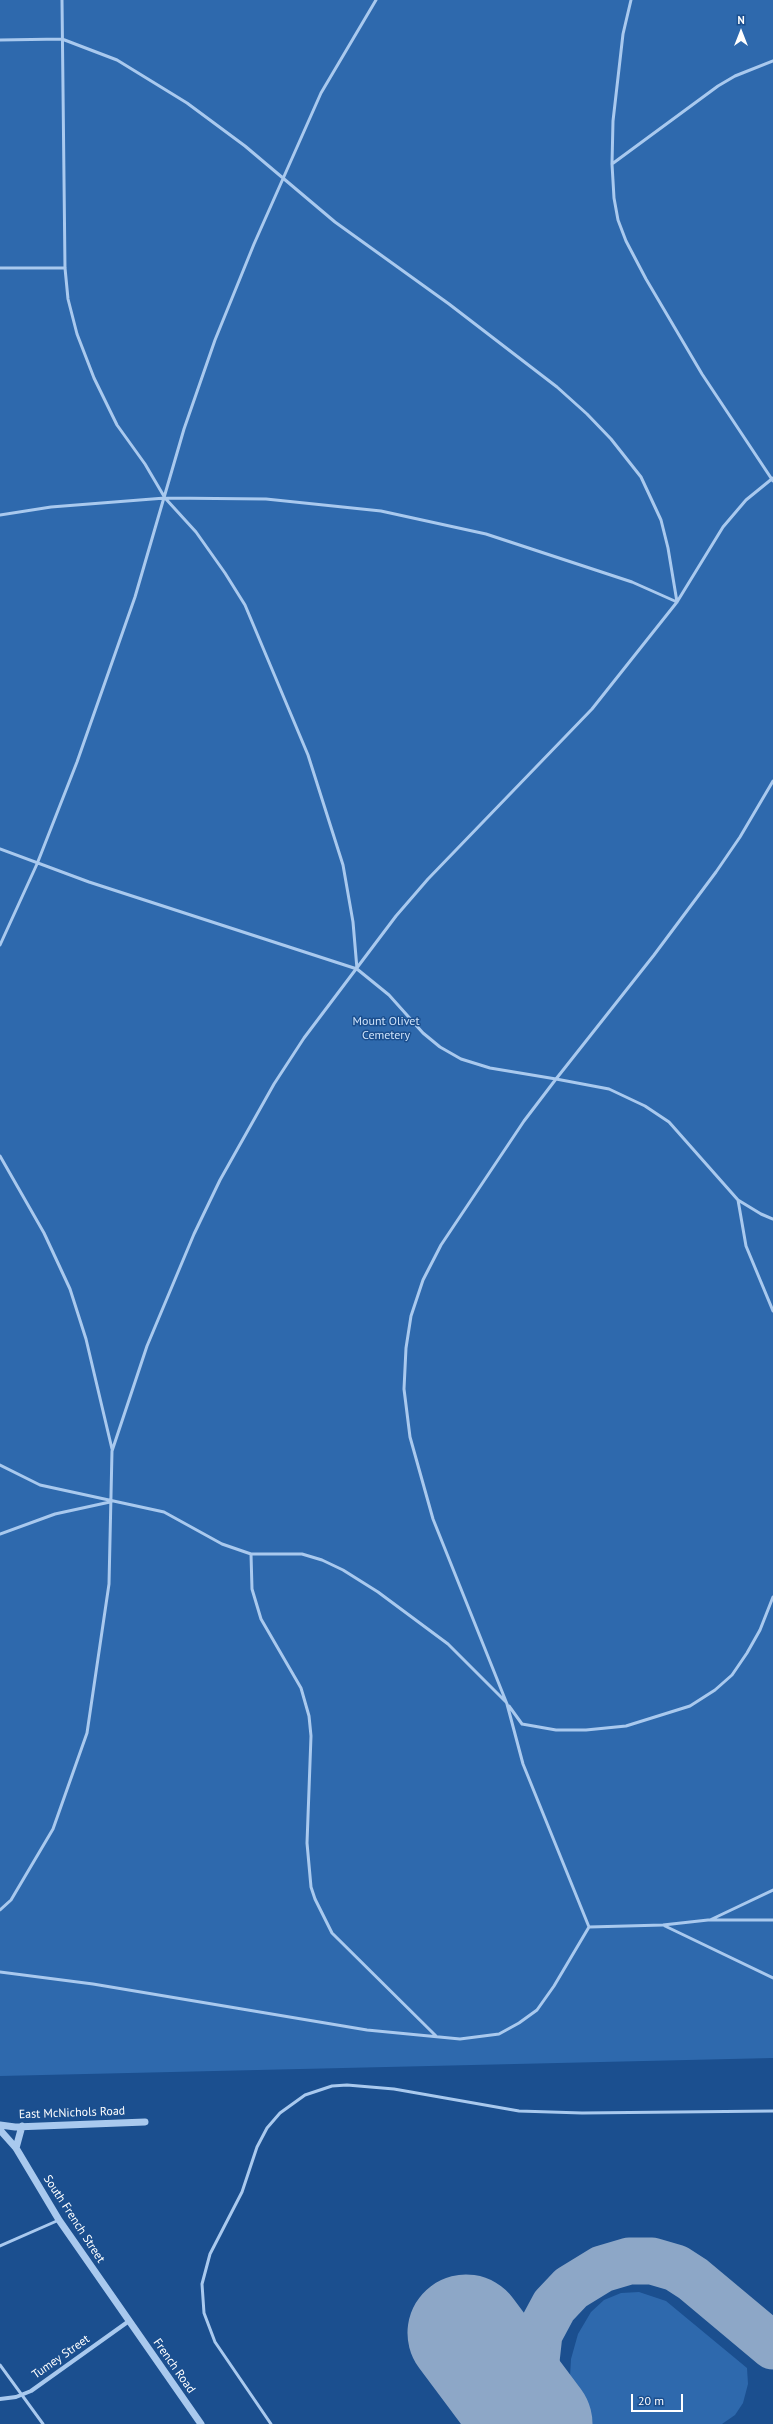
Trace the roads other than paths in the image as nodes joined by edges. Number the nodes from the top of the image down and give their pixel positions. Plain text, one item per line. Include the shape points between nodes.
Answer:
1 (62, 0) edge
2 (376, 0) edge
3 (631, 0) edge
4 (62, 39) junction
5 (0, 40) edge
6 (773, 61) edge
7 (612, 164) junction
8 (282, 179) junction
9 (0, 268) edge
10 (64, 268) junction
11 (773, 479) edge
12 (165, 498) junction
13 (0, 515) edge
14 (677, 602) junction
15 (773, 781) edge
16 (0, 849) edge
17 (37, 864) junction
18 (0, 945) edge
19 (357, 969) junction
20 (556, 1079) junction
21 (0, 1156) edge
22 (738, 1200) junction
23 (773, 1219) edge
24 (773, 1311) edge
25 (112, 1451) junction
26 (0, 1465) edge
27 (112, 1502) junction
28 (0, 1534) edge
29 (251, 1554) junction
30 (773, 1597) edge
31 (508, 1704) junction
32 (773, 1890) edge
33 (0, 1910) edge
34 (708, 1920) junction
35 (773, 1920) edge
36 (663, 1925) junction
37 (589, 1927) junction
38 (0, 1972) edge
39 (773, 1978) edge
40 (436, 2036) junction
41 (773, 2111) edge
42 (145, 2122) dead end
43 (0, 2125) edge
44 (22, 2126) junction
45 (0, 2130) edge
46 (16, 2148) junction
47 (59, 2220) dead end
48 (0, 2246) edge
49 (129, 2321) junction
50 (0, 2365) edge
51 (23, 2394) junction
52 (0, 2399) edge
53 (43, 2424) edge
54 (201, 2424) edge
55 (271, 2424) edge

1 - 4 lane
2 - 8 lane via 321,93
3 - 7 lane via 622,34 616,81
4 - 5 lane
4 - 8 lane via 117,60 187,103 245,146
4 - 10 lane
6 - 7 lane via 742,72 718,86
7 - 11 lane via 618,220 626,241 702,374
8 - 12 lane via 215,340 184,429
8 - 14 lane via 373,250 506,346 602,429 641,477 652,499 668,548
9 - 10 lane
10 - 12 lane via 68,299 77,334 94,378 117,425
11 - 14 lane via 746,500 722,526
12 - 13 lane via 51,507
12 - 14 lane via 266,499 381,511 438,522 533,548 632,582
12 - 17 lane via 135,597 77,762
12 - 19 lane via 196,532 245,606 290,710 308,755 343,865 353,922
14 - 19 lane via 592,709 428,879 396,916
15 - 20 lane via 716,872
16 - 17 lane
17 - 18 lane
17 - 19 lane via 228,929
19 - 20 lane via 390,995 423,1033 461,1059 497,1069
19 - 25 lane via 304,1038 274,1084 220,1180 194,1234 147,1346
20 - 22 lane via 609,1089 645,1106 669,1122
20 - 31 lane via 490,1170 441,1245 423,1280 411,1316 406,1348 404,1389 410,1437 433,1519
21 - 25 lane via 44,1233 70,1290 86,1339
22 - 23 lane
22 - 24 lane via 746,1246
25 - 27 lane
26 - 27 lane via 40,1485
27 - 28 lane via 55,1514
27 - 29 lane via 164,1512 222,1544
27 - 33 lane via 109,1584 87,1733 53,1829 16,1894
29 - 31 lane via 302,1554 343,1570 378,1592 448,1644
29 - 40 lane via 252,1589 261,1619 301,1688 309,1716 311,1736 307,1843 311,1886 315,1899 332,1933
30 - 31 lane via 760,1630 732,1675 690,1706 626,1726 556,1730 522,1724
31 - 37 lane via 523,1764
32 - 34 lane
34 - 35 lane
34 - 36 lane
36 - 37 lane
36 - 39 lane
37 - 40 lane via 541,2004 519,2023 499,2034 480,2038
38 - 40 lane via 93,1984 367,2030
41 - 55 lane via 582,2114 519,2111 394,2089 347,2085 332,2086 305,2095 280,2113 266,2128 242,2192 210,2254 202,2284 204,2313 215,2342
42 - 44 street, East McNichols Road
43 - 44 street, East McNichols Road
44 - 46 street
45 - 46 street, South French Street
46 - 49 street, South French Street via 58,2220
47 - 48 lane
49 - 51 street, Tumey Street
49 - 54 street, French Road
50 - 51 lane
51 - 52 street, Tumey Street
51 - 53 lane

